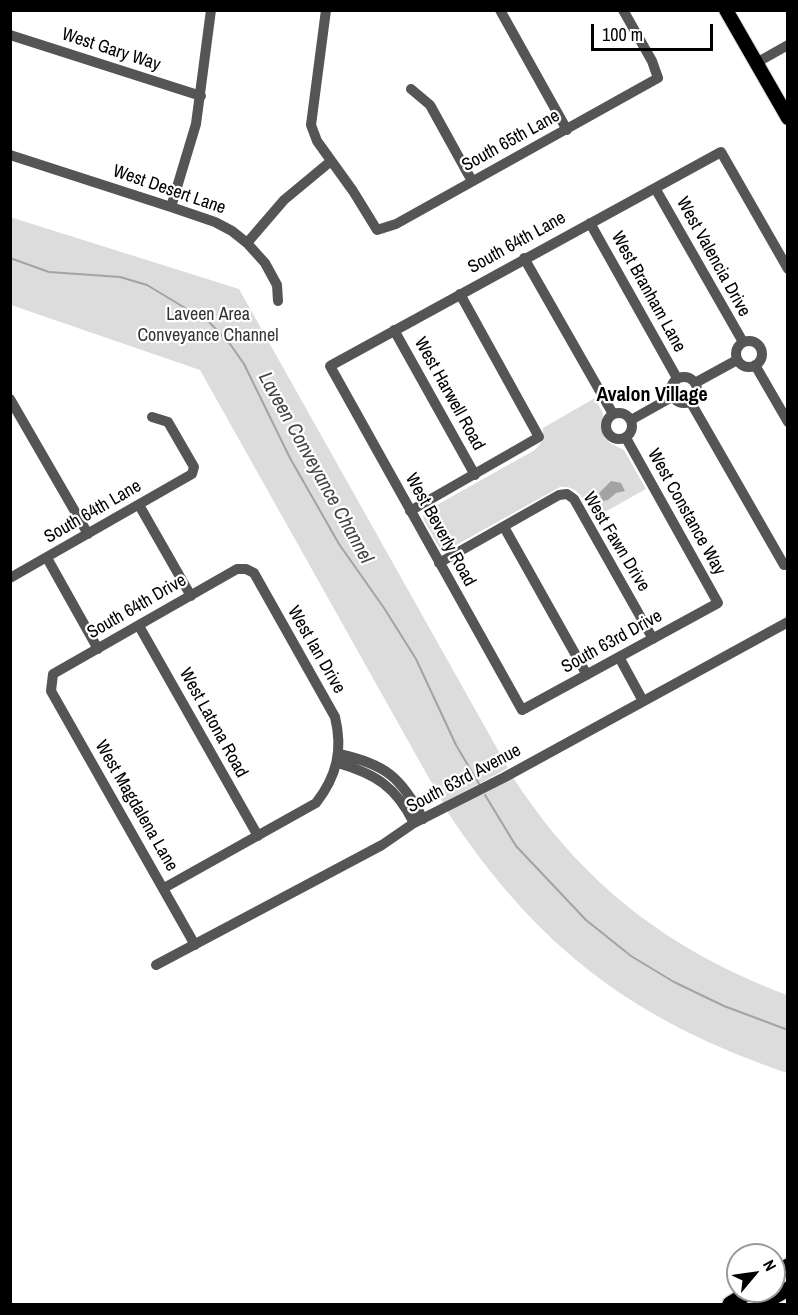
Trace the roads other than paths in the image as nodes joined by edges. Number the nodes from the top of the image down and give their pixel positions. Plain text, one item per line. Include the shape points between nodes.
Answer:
1 (211, 10) edge
2 (326, 10) edge
3 (500, 10) edge
4 (623, 10) edge
5 (726, 10) edge
6 (10, 35) edge
7 (788, 45) edge
8 (756, 63) junction
9 (411, 89) dead end
10 (201, 96) junction
11 (788, 118) edge
12 (567, 130) junction
13 (10, 155) edge
14 (331, 161) junction
15 (472, 181) junction
16 (656, 188) junction
17 (171, 207) junction
18 (590, 223) junction
19 (247, 243) junction
20 (524, 258) junction
21 (788, 269) edge
22 (460, 294) junction
23 (278, 301) dead end
24 (394, 330) junction
25 (743, 342) junction
26 (737, 360) junction
27 (756, 365) junction
28 (330, 366) joint
29 (677, 378) junction
30 (695, 383) junction
31 (672, 397) junction
32 (10, 399) edge
33 (690, 401) junction
34 (613, 414) junction
35 (152, 417) dead end
36 (631, 420) junction
37 (788, 422) edge
38 (626, 438) junction
39 (475, 475) junction
40 (139, 505) junction
41 (410, 511) junction
42 (504, 527) junction
43 (88, 534) junction
44 (47, 558) junction
45 (439, 563) junction
46 (786, 564) edge
47 (246, 569) joint
48 (10, 578) edge
49 (190, 596) junction
50 (718, 603) joint
51 (788, 622) edge
52 (139, 626) junction
53 (653, 639) junction
54 (98, 649) junction
55 (619, 657) junction
56 (587, 675) junction
57 (50, 683) joint
58 (643, 701) junction
59 (522, 710) joint
60 (338, 759) junction
61 (418, 821) junction
62 (258, 836) junction
63 (164, 888) junction
64 (195, 945) junction
65 (156, 965) dead end
66 (788, 1289) edge
67 (761, 1305) edge

1 - 10 street
2 - 14 street via 311,125
3 - 12 street
4 - 12 street, South 65th Lane via 658,78
5 - 8 main road
6 - 10 street, West Gary Way
7 - 8 street
8 - 11 main road
9 - 15 street via 430,105
10 - 17 street
12 - 15 street, South 65th Lane
13 - 17 street, West Desert Lane
14 - 15 street, South 65th Lane via 377,230 396,224
14 - 19 street via 284,200
16 - 18 street, South 64th Lane
16 - 21 street, South 64th Lane via 721,152
16 - 25 street, West Valencia Drive
17 - 19 street, West Desert Lane via 215,222
18 - 20 street, South 64th Lane
18 - 29 street, West Branham Lane
19 - 23 street, West Desert Lane via 265,263 277,285
20 - 22 street, South 64th Lane
20 - 34 street, West Constance Way
22 - 24 street, South 64th Lane
22 - 39 street via 539,437
24 - 28 street, South 64th Lane
24 - 39 street, West Harwell Road
25 - 26 street, West Valencia Drive via 737,348
25 - 27 street, West Valencia Drive via 752,341 761,349
26 - 27 street via 747,367
26 - 30 street
27 - 37 street, West Valencia Drive
28 - 41 street, West Beverly Road
29 - 30 street, West Branham Lane via 689,378
29 - 31 street, West Branham Lane via 671,385
30 - 33 street via 696,395
31 - 33 street via 682,403
31 - 36 street
32 - 43 street
33 - 46 street
34 - 36 street via 625,414
34 - 38 street, West Constance Way via 606,423 609,434 615,439
35 - 40 street, South 64th Lane via 168,422 194,467 192,474
36 - 38 street, West Constance Way via 631,432
38 - 50 street, West Constance Way
39 - 41 street
40 - 43 street, South 64th Lane
40 - 49 street
41 - 45 street, West Beverly Road
42 - 45 street
42 - 53 street, West Fawn Drive via 559,495 567,494 574,499
42 - 56 street
43 - 44 street, South 64th Lane
44 - 48 street, South 64th Lane
44 - 54 street
45 - 59 street, West Beverly Road
47 - 49 street, South 64th Drive via 237,569
47 - 60 street, West Ian Drive via 254,573 335,717 340,743
49 - 52 street, South 64th Drive
50 - 53 street, South 63rd Drive
51 - 58 street, South 63rd Avenue
52 - 54 street, South 64th Drive
52 - 62 street, West Latona Road
53 - 55 street, South 63rd Drive
54 - 57 street, South 64th Drive via 53,674
55 - 56 street, South 63rd Drive
55 - 58 street
56 - 59 street, South 63rd Drive
57 - 63 street, West Magdalena Lane via 51,692
58 - 61 street, South 63rd Avenue
60 - 61 street via 362,759 389,772 414,801
60 - 62 street via 316,803
61 - 64 street, South 63rd Avenue via 382,845
62 - 63 street
63 - 64 street, West Magdalena Lane
64 - 65 street, South 63rd Avenue
66 - 67 highway

